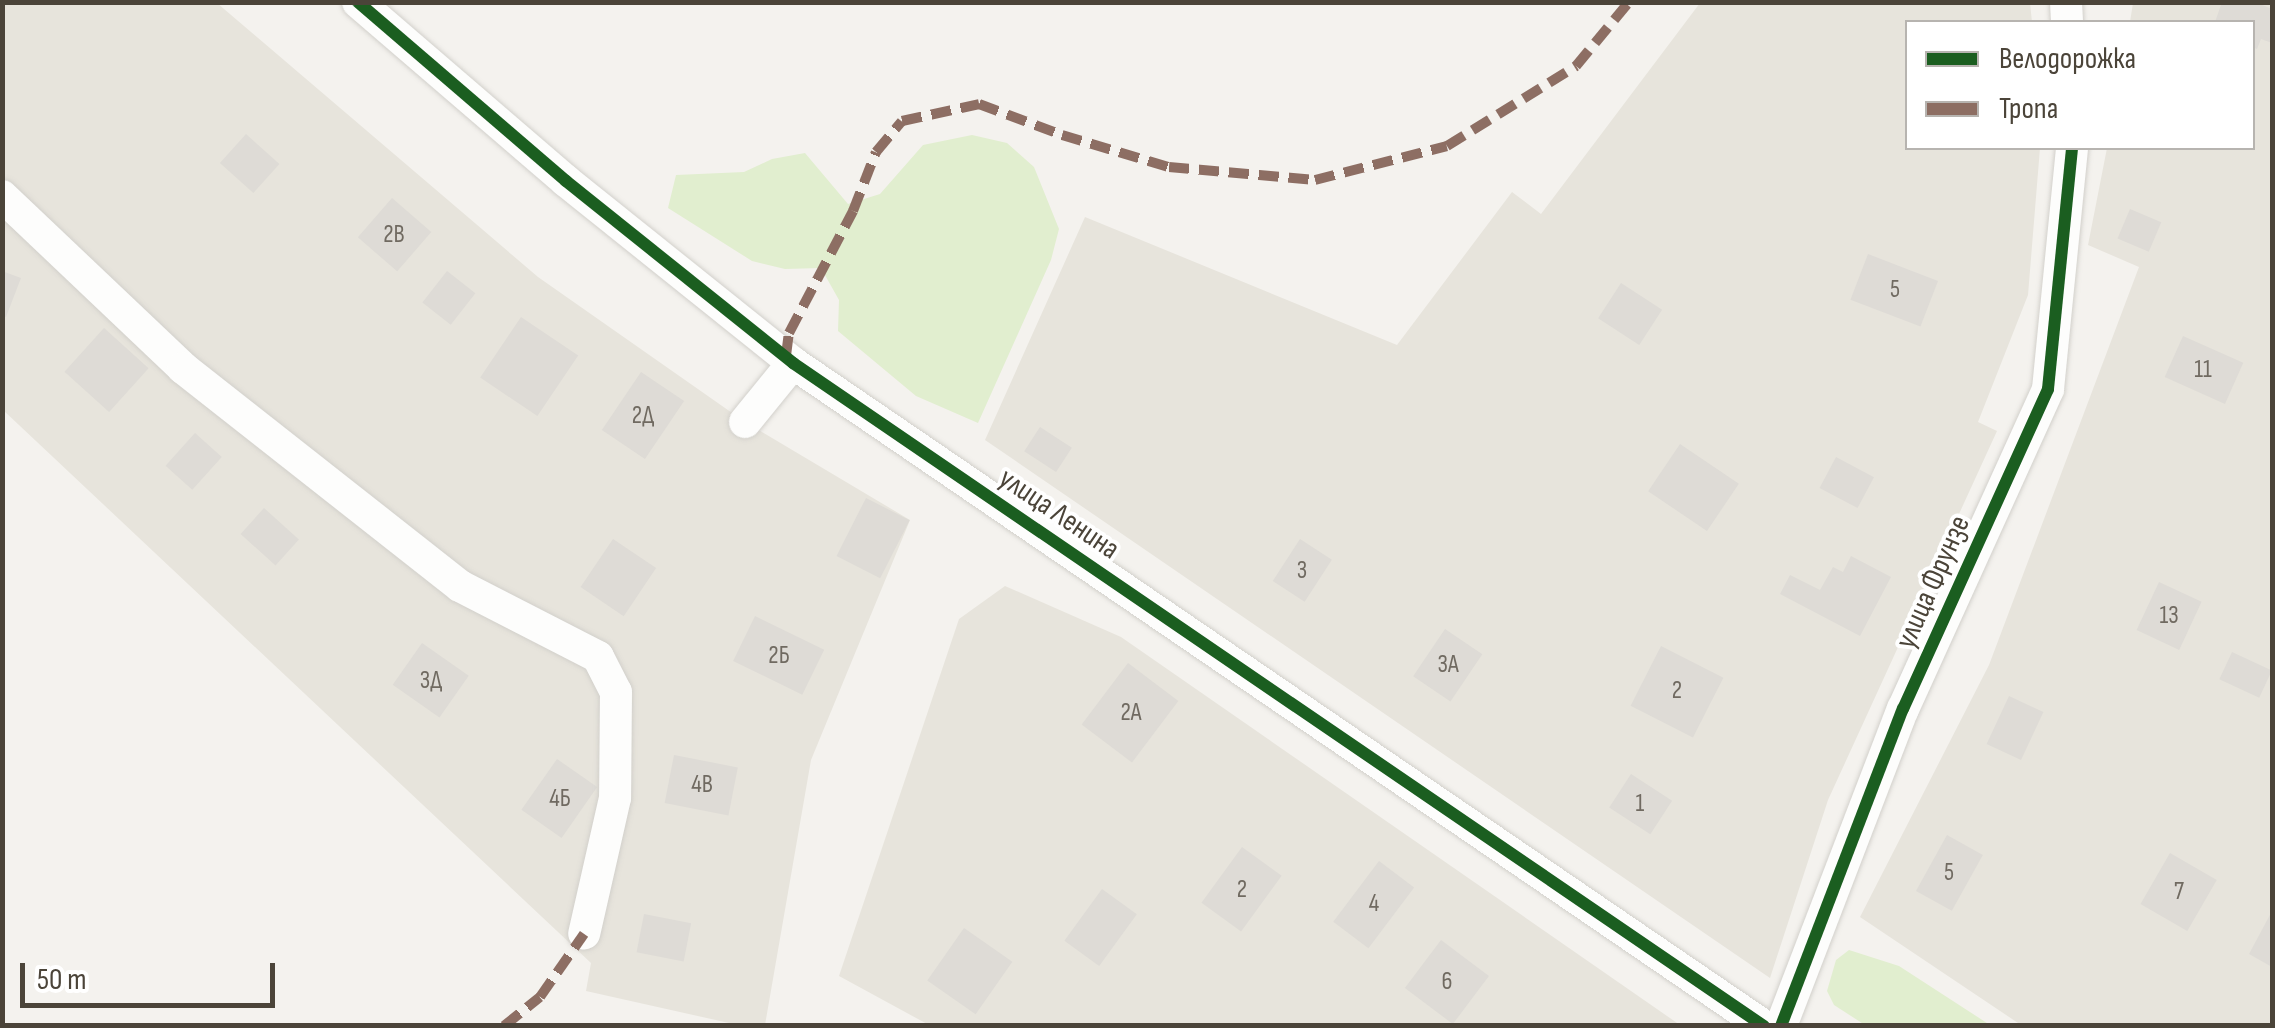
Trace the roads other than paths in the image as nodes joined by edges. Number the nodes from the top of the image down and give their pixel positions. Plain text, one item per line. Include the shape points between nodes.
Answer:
1 (358, 2) edge
2 (2072, 150) edge
3 (2, 196) edge
4 (793, 363) junction
5 (745, 422) dead end
6 (584, 934) dead end
7 (1764, 1026) edge
8 (1781, 1026) edge

1 - 4 street, улица Ленина
2 - 8 street, улица Фрунзе via 2048,389 1903,709
3 - 6 street via 184,368 460,586 598,657 616,692 615,798
4 - 5 street
4 - 7 street, улица Ленина

